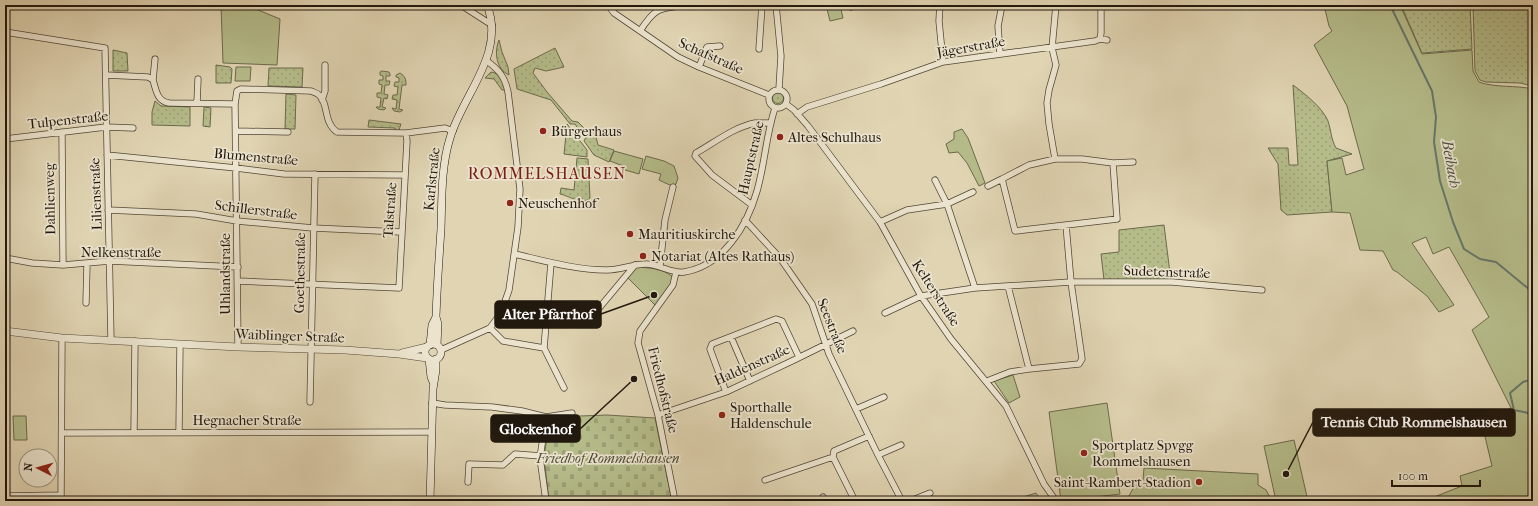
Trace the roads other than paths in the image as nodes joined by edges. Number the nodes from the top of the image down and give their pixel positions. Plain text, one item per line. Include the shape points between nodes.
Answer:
1 (458, 5) edge
2 (487, 5) edge
3 (608, 5) edge
4 (688, 5) edge
5 (762, 5) edge
6 (776, 5) edge
7 (940, 5) edge
8 (1002, 5) edge
9 (1056, 5) edge
10 (1101, 5) edge
11 (492, 25) junction
12 (640, 31) junction
13 (5, 32) edge
14 (1100, 39) junction
15 (1107, 40) dead end
16 (720, 46) dead end
17 (1052, 48) junction
18 (759, 49) dead end
19 (1000, 54) junction
20 (155, 59) dead end
21 (487, 61) junction
22 (943, 62) junction
23 (325, 65) dead end
24 (699, 67) junction
25 (106, 75) junction
26 (198, 79) dead end
27 (153, 80) junction
28 (779, 89) junction
29 (769, 95) junction
30 (322, 100) junction
31 (197, 103) junction
32 (235, 104) junction
33 (786, 104) junction
34 (775, 108) junction
35 (797, 114) junction
36 (771, 123) junction
37 (106, 127) junction
38 (132, 128) dead end
39 (236, 131) junction
40 (452, 131) junction
41 (62, 132) junction
42 (288, 132) dead end
43 (406, 133) junction
44 (5, 139) edge
45 (106, 156) junction
46 (1055, 159) junction
47 (1133, 162) dead end
48 (1113, 163) junction
49 (236, 168) junction
50 (315, 174) junction
51 (405, 176) junction
52 (1002, 179) junction
53 (935, 180) dead end
54 (988, 186) dead end
55 (673, 187) dead end
56 (973, 192) dead end
57 (947, 204) junction
58 (752, 205) junction
59 (108, 210) junction
60 (745, 220) junction
61 (237, 221) junction
62 (880, 222) junction
63 (1066, 224) junction
64 (313, 228) junction
65 (401, 232) junction
66 (515, 254) junction
67 (5, 258) edge
68 (110, 262) junction
69 (551, 263) junction
70 (87, 264) junction
71 (63, 265) junction
72 (635, 265) junction
73 (660, 266) junction
74 (238, 267) junction
75 (676, 272) junction
76 (238, 281) junction
77 (1071, 282) junction
78 (312, 285) junction
79 (1008, 286) junction
80 (975, 288) junction
81 (1262, 290) dead end
82 (921, 296) junction
83 (86, 303) dead end
84 (885, 313) dead end
85 (547, 320) junction
86 (490, 328) junction
87 (5, 331) edge
88 (853, 331) dead end
89 (731, 337) junction
90 (62, 338) junction
91 (111, 340) junction
92 (134, 341) junction
93 (180, 344) junction
94 (826, 345) junction
95 (238, 347) junction
96 (434, 347) junction
97 (544, 348) junction
98 (310, 349) junction
99 (400, 354) junction
100 (799, 357) junction
101 (431, 359) junction
102 (1029, 369) junction
103 (750, 381) junction
104 (986, 381) junction
105 (564, 388) dead end
106 (726, 392) junction
107 (884, 397) dead end
108 (310, 402) dead end
109 (432, 403) junction
110 (856, 409) junction
111 (572, 412) dead end
112 (658, 415) junction
113 (546, 417) junction
114 (134, 432) junction
115 (179, 432) junction
116 (432, 432) junction
117 (62, 433) junction
118 (869, 436) junction
119 (901, 445) dead end
120 (878, 455) junction
121 (540, 456) junction
122 (833, 457) junction
123 (765, 480) dead end
124 (468, 482) dead end
125 (930, 493) dead end
126 (5, 496) edge
127 (61, 498) edge
128 (430, 501) edge
129 (546, 501) edge
130 (675, 501) edge
131 (856, 501) edge
132 (902, 501) edge
133 (910, 501) edge
134 (1056, 501) edge

1 - 11 street
2 - 11 main road, Karlstraße
3 - 12 street, Schafstraße via 614,13
4 - 12 street via 652,13
5 - 18 street
6 - 28 street via 781,56
7 - 22 street
8 - 19 street via 998,26
9 - 17 street
10 - 14 street
11 - 21 main road, Karlstraße
12 - 24 street, Schafstraße via 678,57
13 - 25 street, Lilienstraße via 105,48
14 - 15 street, Jägerstraße
14 - 17 street, Jägerstraße
16 - 24 street via 707,47
17 - 19 street, Jägerstraße
17 - 46 street via 1056,65 1047,102
19 - 22 street, Jägerstraße
20 - 27 street
21 - 40 main road, Karlstraße
21 - 66 street via 499,70 505,79 511,109 520,189
22 - 35 street, Jägerstraße via 807,107
23 - 30 street via 325,91
24 - 29 street, Schafstraße
25 - 27 street via 142,75
25 - 37 street, Lilienstraße
26 - 31 street
27 - 31 street via 161,100 170,103
28 - 29 street
28 - 33 street via 788,98
29 - 34 street via 769,102
30 - 32 street via 319,95 310,92 241,89 237,91
30 - 43 street via 329,124 337,132
31 - 32 street
32 - 39 street, Uhlandstraße
33 - 34 street
33 - 35 street, Kelterstraße
34 - 36 street, Hauptstraße
35 - 62 street, Kelterstraße
36 - 58 street, Hauptstraße
36 - 58 street via 755,123 732,132 695,156 712,175
37 - 38 street, Tulpenstraße
37 - 41 street, Tulpenstraße
37 - 45 street, Lilienstraße
39 - 42 street
39 - 49 street, Uhlandstraße
40 - 43 street via 445,128
40 - 96 main road, Karlstraße via 442,182 436,317 438,324
41 - 44 street, Tulpenstraße
41 - 71 street, Dahlienweg
43 - 51 street, Talstraße
45 - 49 street, Blumenstraße
45 - 59 street, Lilienstraße
46 - 48 street
46 - 52 street via 1029,165
47 - 48 street
48 - 63 street via 1117,219
49 - 50 street, Blumenstraße via 284,174
49 - 61 street, Uhlandstraße
50 - 51 street, Blumenstraße
50 - 64 street, Goethestraße
51 - 65 street, Talstraße
52 - 54 street
52 - 63 street via 1015,231
53 - 57 street
55 - 73 street via 665,220
56 - 57 street
57 - 62 street via 907,210
57 - 80 street
58 - 60 street, Hauptstraße
59 - 61 street, Schillerstraße via 196,214
59 - 68 street, Lilienstraße
60 - 75 street, Hauptstraße via 721,254 691,270
60 - 94 street, Seestraße via 773,249 812,304
61 - 64 street, Schillerstraße
61 - 74 street, Uhlandstraße
62 - 82 street, Kelterstraße
63 - 77 street
64 - 65 street, Schillerstraße
64 - 78 street, Goethestraße
65 - 78 street, Talstraße via 399,288
66 - 69 street
66 - 86 street via 509,290 501,313
67 - 71 street, Nelkenstraße
68 - 70 street, Nelkenstraße
68 - 74 street, Nelkenstraße
68 - 91 street, Lilienstraße
69 - 72 street via 608,270
69 - 85 street
70 - 71 street, Nelkenstraße
70 - 83 street
72 - 73 street
72 - 85 street via 600,307 589,313
73 - 75 street
74 - 76 street, Uhlandstraße
75 - 112 street, Friedhofstraße via 674,285 640,331 638,343
76 - 78 street
76 - 95 street, Uhlandstraße
77 - 79 street, Sudetenstraße
77 - 81 street, Sudetenstraße via 1172,282
77 - 102 street via 1082,359 1079,364
78 - 98 street, Goethestraße
79 - 80 street, Sudetenstraße
79 - 102 street
80 - 82 street, Sudetenstraße
82 - 84 street
82 - 104 street, Kelterstraße via 951,339
85 - 97 street
86 - 96 street, Waiblinger Straße
86 - 97 street via 503,341
87 - 90 main road, Waiblinger Straße
88 - 94 street, Haldenstraße
89 - 100 street via 776,319 782,321
89 - 103 street
89 - 106 street via 712,344 710,349
90 - 91 main road, Waiblinger Straße
90 - 117 street
91 - 92 main road, Waiblinger Straße
92 - 93 main road, Waiblinger Straße
92 - 114 street
93 - 95 main road, Waiblinger Straße
93 - 115 street
94 - 100 street, Haldenstraße
94 - 110 street, Seestraße
95 - 98 main road, Waiblinger Straße
96 - 99 main road, Waiblinger Straße
96 - 101 main road, Karlstraße via 425,352
96 - 101 main road via 440,354
97 - 105 street
98 - 99 main road, Waiblinger Straße
98 - 108 street, Goethestraße
99 - 101 main road, Waiblinger Straße
100 - 103 street, Haldenstraße
101 - 109 main road, Karlstraße
102 - 104 street via 1010,372
103 - 106 street, Haldenstraße
104 - 134 street, Kelterstraße via 1006,406 1044,484
106 - 112 street, Haldenstraße
107 - 110 street
109 - 113 street via 492,407
109 - 116 main road, Karlstraße
110 - 118 street, Seestraße
111 - 113 street
112 - 130 street, Friedhofstraße
113 - 121 street
114 - 115 street, Hegnacher Straße
114 - 117 street, Hegnacher Straße
115 - 116 street, Hegnacher Straße
116 - 128 main road, Karlstraße
117 - 127 street
118 - 120 street, Seestraße
118 - 122 street via 834,451
119 - 120 street
120 - 132 street, Seestraße
121 - 124 street via 515,454 503,465 469,464
121 - 129 street
122 - 123 street
122 - 131 street
125 - 133 street
126 - 127 street

